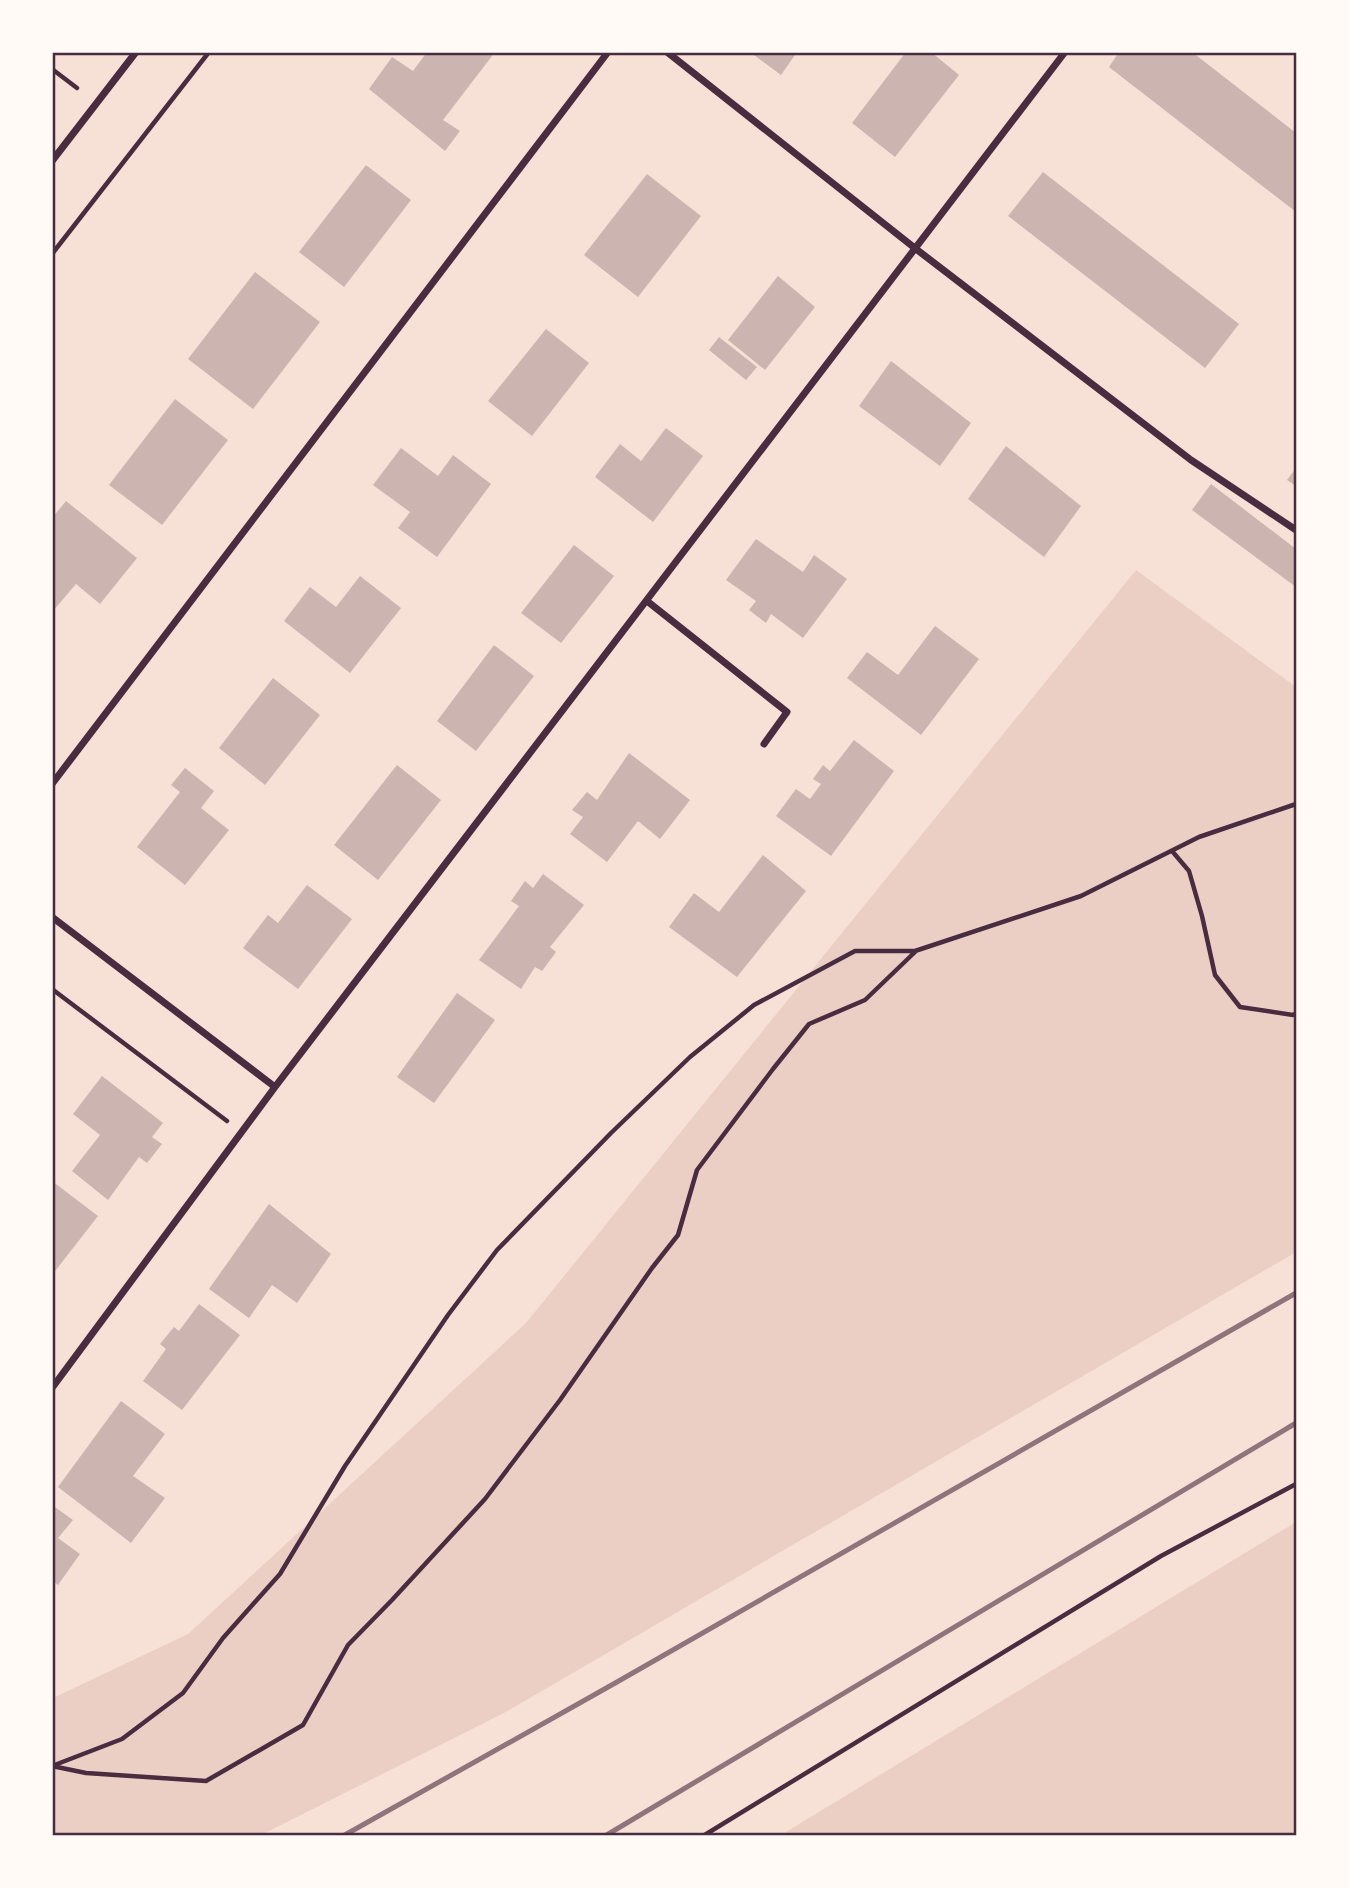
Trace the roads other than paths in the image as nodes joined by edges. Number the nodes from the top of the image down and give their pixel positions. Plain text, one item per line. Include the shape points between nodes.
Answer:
1 (136, 52) edge
2 (608, 52) edge
3 (667, 52) edge
4 (1065, 52) edge
5 (52, 161) edge
6 (916, 249) junction
7 (1297, 530) edge
8 (647, 601) junction
9 (764, 744) dead end
10 (52, 784) edge
11 (52, 917) edge
12 (275, 1087) junction
13 (52, 1388) edge

1 - 5 street
2 - 10 street
3 - 6 street
4 - 6 street
6 - 7 street via 1191,460
6 - 8 street
8 - 9 street via 787,712
8 - 12 street
11 - 12 street
12 - 13 street

